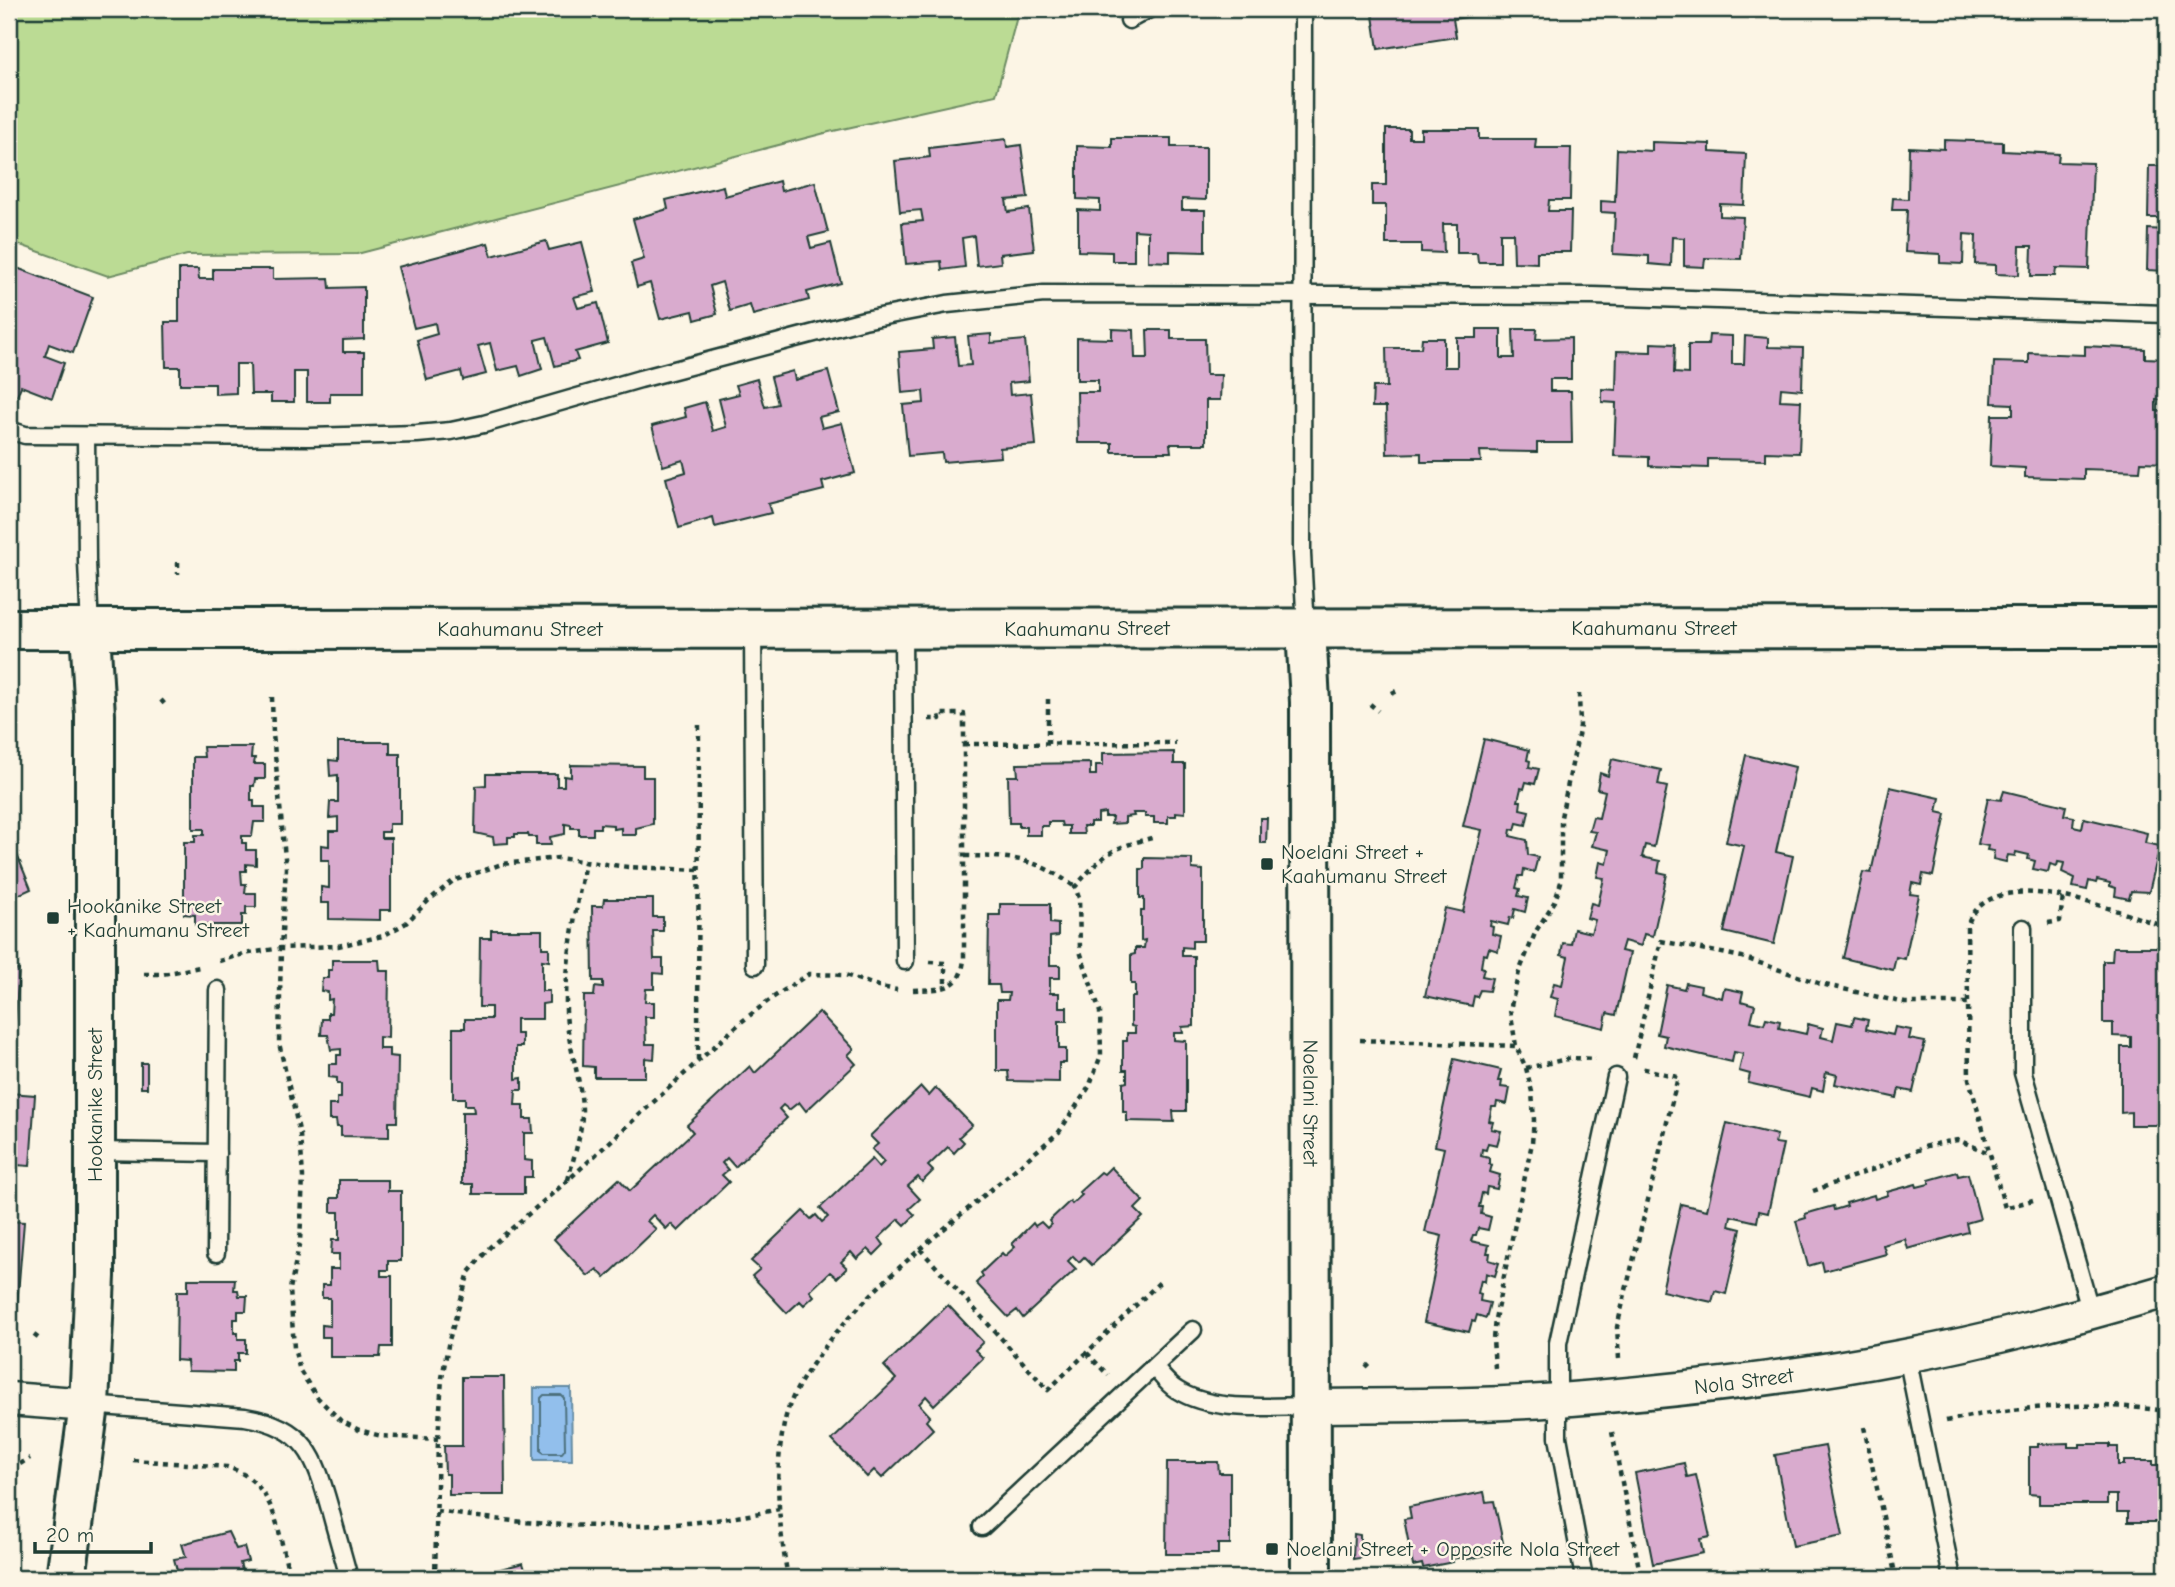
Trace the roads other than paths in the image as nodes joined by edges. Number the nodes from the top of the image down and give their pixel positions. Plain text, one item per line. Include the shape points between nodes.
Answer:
1 (1149, 9) edge
2 (1303, 9) edge
3 (1129, 20) dead end
4 (1302, 295) junction
5 (2166, 314) edge
6 (9, 430) edge
7 (86, 436) junction
8 (2166, 628) edge
9 (9, 629) edge
10 (753, 629) junction
11 (903, 629) junction
12 (1306, 629) junction
13 (90, 630) junction
14 (2023, 928) dead end
15 (905, 961) dead end
16 (755, 965) dead end
17 (218, 990) dead end
18 (1616, 1077) dead end
19 (95, 1151) junction
20 (217, 1153) junction
21 (216, 1253) dead end
22 (2166, 1291) edge
23 (2091, 1313) junction
24 (1193, 1330) dead end
25 (1907, 1356) junction
26 (1154, 1367) junction
27 (9, 1399) edge
28 (1557, 1400) junction
29 (89, 1405) junction
30 (1311, 1406) junction
31 (982, 1527) dead end
32 (66, 1578) edge
33 (349, 1578) edge
34 (1311, 1578) edge
35 (1584, 1578) edge
36 (1952, 1578) edge

1 - 3 lane
2 - 4 lane
4 - 5 lane via 1593,296
4 - 7 lane via 1044,295 947,304 864,320 451,431 323,437
4 - 12 lane
6 - 7 lane via 25,435
7 - 13 lane
8 - 12 street, Kaahumanu Street
9 - 13 street, Kaahumanu Street
10 - 11 street, Kaahumanu Street
10 - 13 street, Kaahumanu Street
10 - 16 lane
11 - 12 street, Kaahumanu Street
11 - 15 lane
12 - 30 street, Noelani Street via 1310,702
13 - 19 street, Hookanike Street via 95,715
14 - 23 lane via 2023,1073
17 - 20 lane
18 - 28 lane via 1558,1343
19 - 20 lane
19 - 29 street, Hookanike Street
20 - 21 lane
22 - 23 street, Nola Street
23 - 25 street, Nola Street
24 - 26 lane
25 - 28 street, Nola Street via 1778,1376
25 - 36 lane
26 - 30 lane via 1175,1389 1194,1399 1218,1404
26 - 31 lane
27 - 29 street
28 - 30 street, Nola Street
28 - 35 lane via 1558,1437
29 - 32 street, Hookanike Street
29 - 33 lane via 245,1417 293,1434 315,1460
30 - 34 street, Noelani Street

